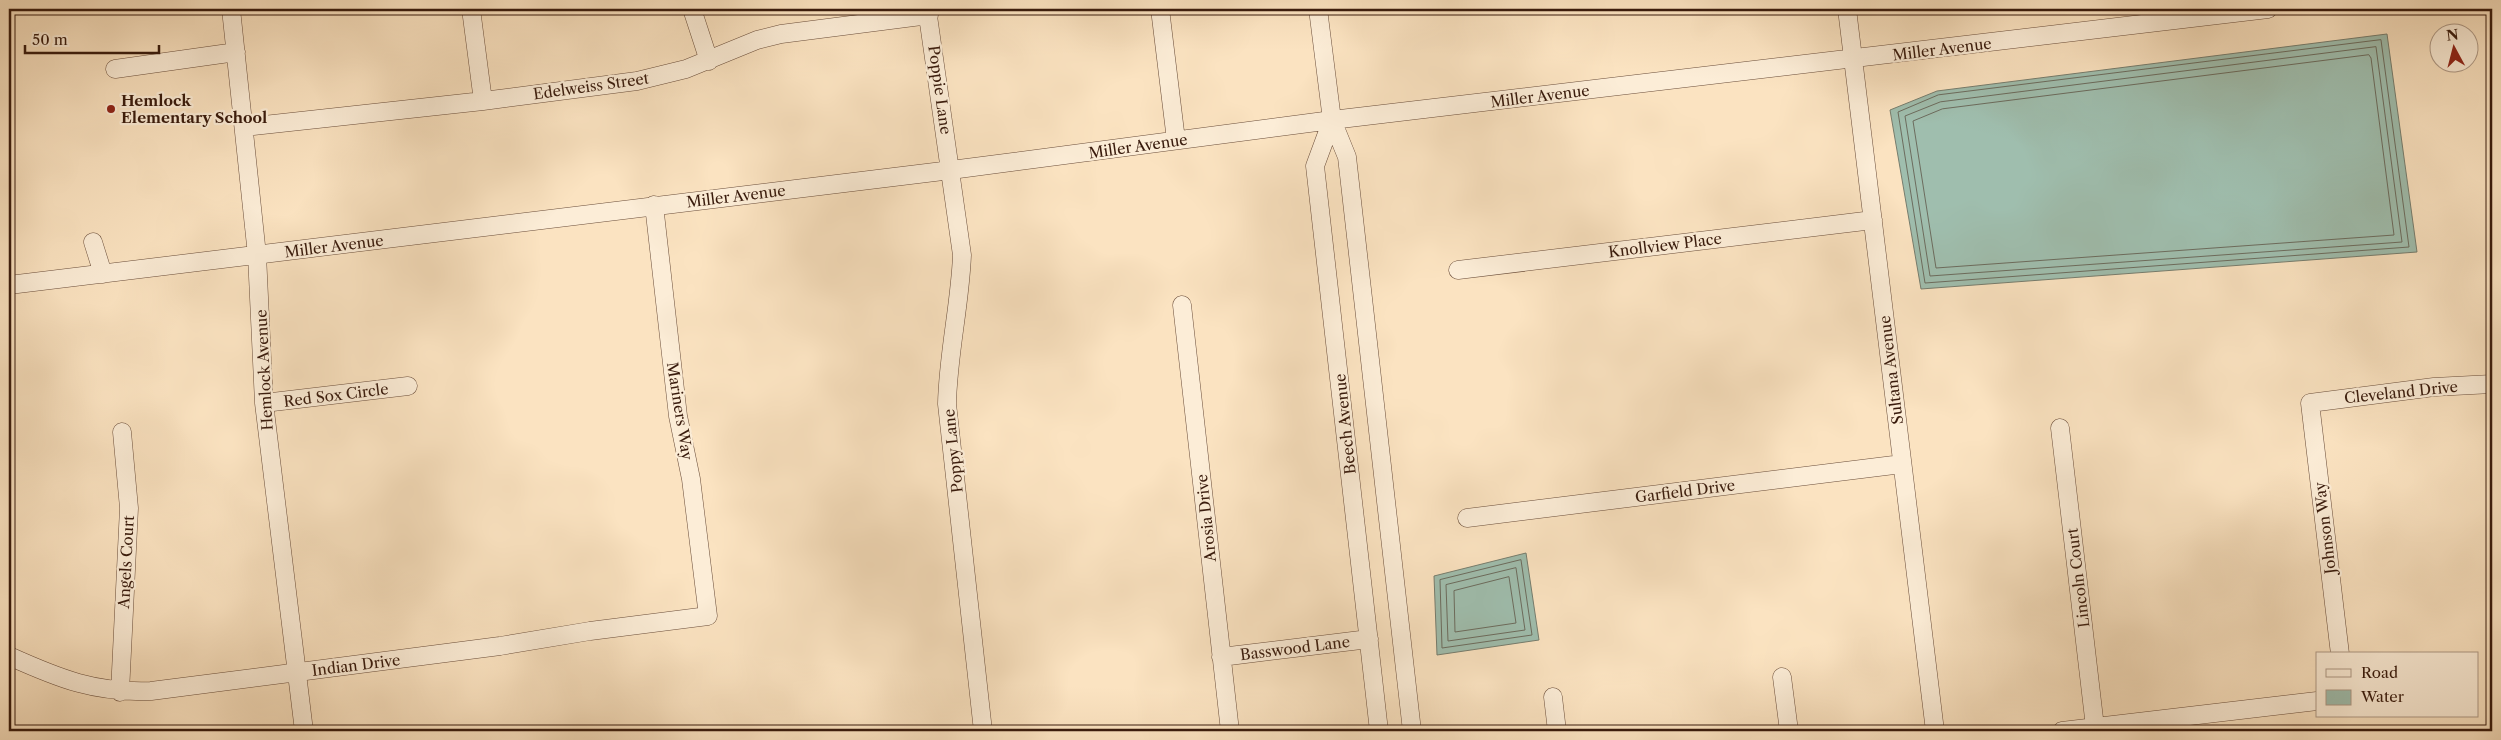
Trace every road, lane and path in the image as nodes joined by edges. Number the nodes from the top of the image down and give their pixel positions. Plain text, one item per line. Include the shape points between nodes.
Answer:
1 (231, 9) edge
2 (471, 9) edge
3 (692, 9) edge
4 (1160, 9) edge
5 (1318, 9) edge
6 (1847, 9) edge
7 (2268, 9) edge
8 (928, 12) edge
9 (236, 52) junction
10 (1853, 60) junction
11 (709, 61) junction
12 (115, 69) dead end
13 (483, 101) junction
14 (1332, 120) junction
15 (245, 126) junction
16 (1176, 140) junction
17 (952, 170) junction
18 (654, 206) junction
19 (1873, 220) junction
20 (93, 242) dead end
21 (257, 255) junction
22 (1458, 270) dead end
23 (103, 274) junction
24 (9, 285) edge
25 (1182, 305) dead end
26 (2492, 384) edge
27 (408, 386) dead end
28 (264, 403) junction
29 (2310, 403) joint
30 (2060, 428) dead end
31 (122, 432) dead end
32 (1902, 464) junction
33 (1467, 518) dead end
34 (708, 616) joint
35 (1369, 639) junction
36 (2340, 652) edge
37 (9, 656) edge
38 (1221, 657) junction
39 (297, 673) junction
40 (1782, 677) dead end
41 (120, 692) junction
42 (1553, 697) dead end
43 (2316, 701) edge
44 (2095, 727) junction
45 (304, 731) edge
46 (983, 731) edge
47 (1230, 731) edge
48 (1380, 731) edge
49 (1412, 731) edge
50 (1557, 731) edge
51 (1789, 731) edge
52 (1935, 731) edge
53 (2062, 731) edge

1 - 9 street, Hemlock Avenue
2 - 13 street
3 - 11 street
4 - 16 street
5 - 14 street, Beech Avenue
6 - 10 street, Sultana Avenue
7 - 10 street, Miller Avenue
8 - 11 street, Edelweiss Street via 781,34 757,40
8 - 17 street, Poppie Lane
9 - 12 street
9 - 15 street, Hemlock Avenue
10 - 14 street, Miller Avenue
10 - 19 street, Sultana Avenue
11 - 13 street, Edelweiss Street via 637,81
13 - 15 street, Edelweiss Street
14 - 16 street, Miller Avenue
14 - 35 street, Beech Avenue via 1315,166
14 - 49 street, Beech Avenue via 1346,157
15 - 21 street, Hemlock Avenue
16 - 17 street, Miller Avenue
17 - 18 street, Miller Avenue
17 - 46 street, Poppy Lane via 962,255 947,404
18 - 21 street, Miller Avenue
18 - 34 street, Mariners Way via 678,416 691,478
19 - 22 street, Knollview Place
19 - 32 street, Sultana Avenue
20 - 23 street
21 - 23 street, Miller Avenue
21 - 28 street, Hemlock Avenue
23 - 24 street, Miller Avenue
25 - 38 street, Arosia Drive
26 - 29 street, Cleveland Drive via 2434,387
27 - 28 street, Red Sox Circle
28 - 39 street, Hemlock Avenue
29 - 36 street, Johnson Way
30 - 44 street, Lincoln Court
31 - 41 street, Angels Court via 129,508
32 - 33 street, Garfield Drive
32 - 52 street, Sultana Avenue
34 - 39 street, Indian Drive
35 - 38 street, Basswood Lane
35 - 48 street, Beech Avenue
37 - 41 street, Indian Drive via 48,674
38 - 47 street, Arosia Drive
39 - 41 street, Indian Drive
39 - 45 street, Hemlock Avenue
40 - 51 street
42 - 50 street
43 - 44 street
44 - 53 street

